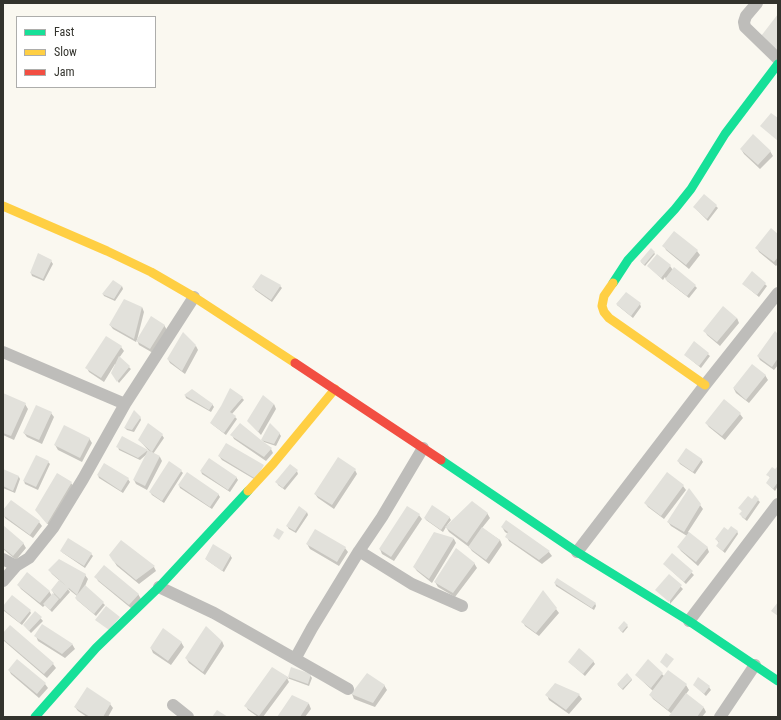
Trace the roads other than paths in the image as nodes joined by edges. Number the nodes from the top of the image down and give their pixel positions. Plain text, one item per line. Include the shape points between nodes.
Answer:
1 (757, 3) edge
2 (778, 60) edge
3 (778, 64) edge
4 (3, 206) edge
5 (778, 293) edge
6 (194, 297) junction
7 (3, 352) edge
8 (705, 385) junction
9 (335, 389) junction
10 (125, 404) junction
11 (423, 448) junction
12 (778, 504) edge
13 (359, 551) junction
14 (577, 552) junction
15 (3, 559) edge
16 (16, 566) junction
17 (3, 580) edge
18 (159, 587) junction
19 (462, 606) dead end
20 (689, 621) junction
21 (295, 659) junction
22 (755, 665) junction
23 (778, 681) edge
24 (348, 690) dead end
25 (174, 705) dead end
26 (35, 717) edge
27 (188, 717) edge
28 (720, 717) edge

1 - 2 street via 746,16 745,27
3 - 8 street via 725,134 691,189 628,260 604,296 602,306 609,318
4 - 6 street via 107,251 151,272
5 - 8 street
6 - 9 street
6 - 10 street
7 - 10 street
8 - 14 street
9 - 11 street
9 - 18 street via 273,464
10 - 16 street via 53,528 29,558
11 - 13 street
11 - 14 street
12 - 20 street
13 - 19 street via 412,584
13 - 21 street
14 - 20 street
15 - 16 street
16 - 17 street
18 - 21 street via 214,613
18 - 26 street via 96,648
20 - 22 street
21 - 24 street
22 - 23 street
22 - 28 street
25 - 27 street

